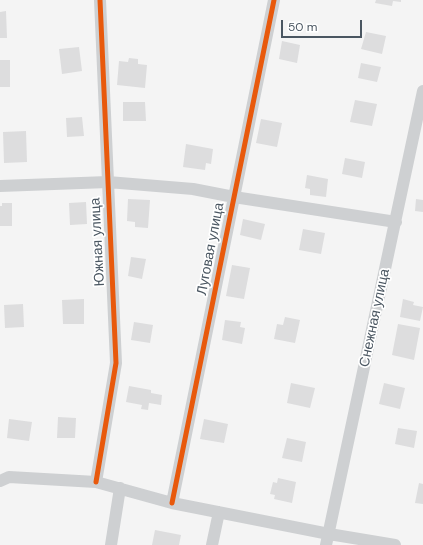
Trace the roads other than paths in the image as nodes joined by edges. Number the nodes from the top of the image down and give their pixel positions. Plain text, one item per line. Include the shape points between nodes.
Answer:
1 (100, 0) edge
2 (274, 0) edge
3 (423, 91) edge
4 (108, 182) junction
5 (0, 186) edge
6 (234, 197) junction
7 (396, 222) junction
8 (0, 480) edge
9 (96, 482) junction
10 (120, 488) junction
11 (172, 503) junction
12 (218, 512) junction
13 (328, 540) edge
14 (111, 545) edge
15 (212, 545) edge
16 (395, 545) edge

1 - 4 street, Южная улица
2 - 6 street, Луговая улица
3 - 7 street, Снежная улица
4 - 5 street
4 - 6 street via 193,189
4 - 9 street, Южная улица via 116,364
6 - 7 street
6 - 11 street, Луговая улица
7 - 13 street, Снежная улица
8 - 9 street via 9,477
9 - 10 street
10 - 11 street
10 - 14 street
11 - 12 street
12 - 13 street
12 - 15 street
13 - 16 street

